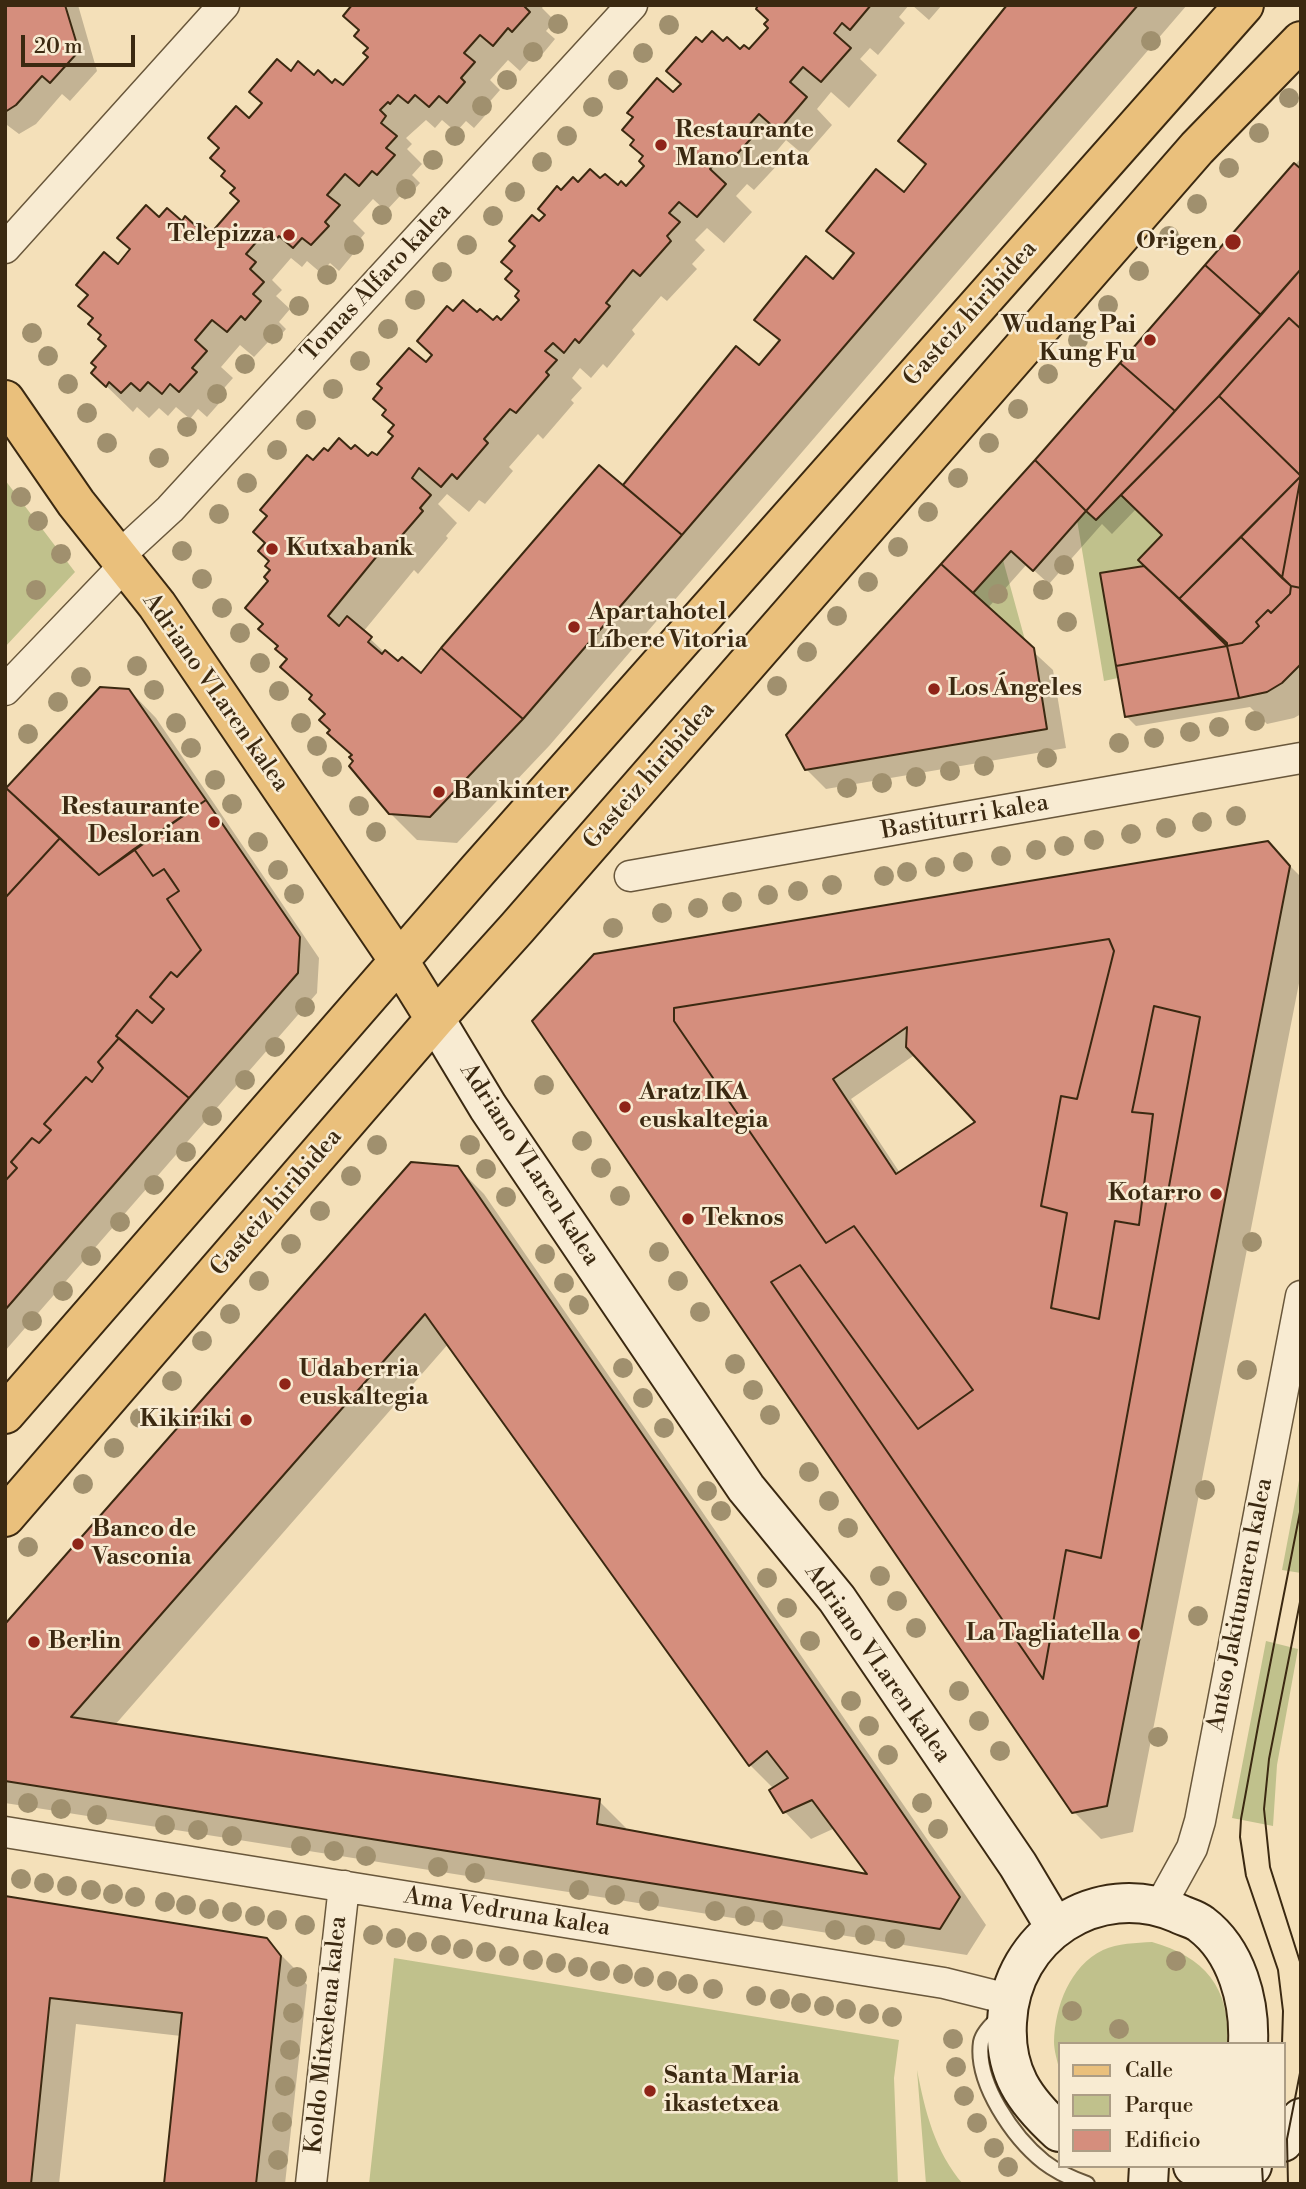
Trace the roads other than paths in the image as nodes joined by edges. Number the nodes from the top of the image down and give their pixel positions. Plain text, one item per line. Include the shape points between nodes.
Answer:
1 (224, 5) edge
2 (632, 5) edge
3 (1244, 5) edge
4 (1301, 40) edge
5 (5, 248) edge
6 (7, 406) edge
7 (122, 561) junction
8 (5, 690) edge
9 (1301, 758) edge
10 (630, 876) dead end
11 (399, 961) junction
12 (435, 1019) junction
13 (1301, 1296) edge
14 (5, 1413) edge
15 (5, 1517) edge
16 (5, 1832) edge
17 (344, 1886) junction
18 (1160, 1906) junction
19 (1055, 1927) junction
20 (1008, 2006) junction
21 (1248, 2042) edge
22 (1301, 2118) edge
23 (1058, 2131) edge
24 (1285, 2139) edge
25 (1197, 2168) edge
26 (1242, 2176) edge
27 (311, 2184) edge
28 (1087, 2184) edge

1 - 5 street
2 - 7 street, Tomas Alfaro kalea
3 - 11 main road, Gasteiz hiribidea
4 - 12 main road, Gasteiz hiribidea via 1197,148
6 - 7 main road, Adriano VI.aren kalea
7 - 8 street, Tomas Alfaro kalea
7 - 11 main road, Adriano VI.aren kalea via 157,605
9 - 10 street, Bastiturri kalea
11 - 12 main road, Adriano VI.aren kalea
11 - 14 main road, Gasteiz hiribidea
12 - 15 main road, Gasteiz hiribidea
12 - 19 main road, Adriano VI.aren kalea via 488,1107 746,1489 838,1599
13 - 18 street, Antso Jakitunaren kalea via 1200,1821 1192,1848
16 - 17 street, Ama Vedruna kalea
17 - 20 street, Ama Vedruna kalea via 944,1983
17 - 27 street, Koldo Mitxelena kalea
18 - 19 main road via 1124,1902 1088,1910
18 - 21 main road via 1200,1923 1218,1940 1244,1996
19 - 20 main road via 1034,1947 1018,1972
20 - 23 main road via 1006,2044 1015,2079 1034,2109
20 - 28 lane via 981,2041 992,2092 1019,2139 1045,2163
22 - 24 main road
25 - 26 main road via 1214,2176

